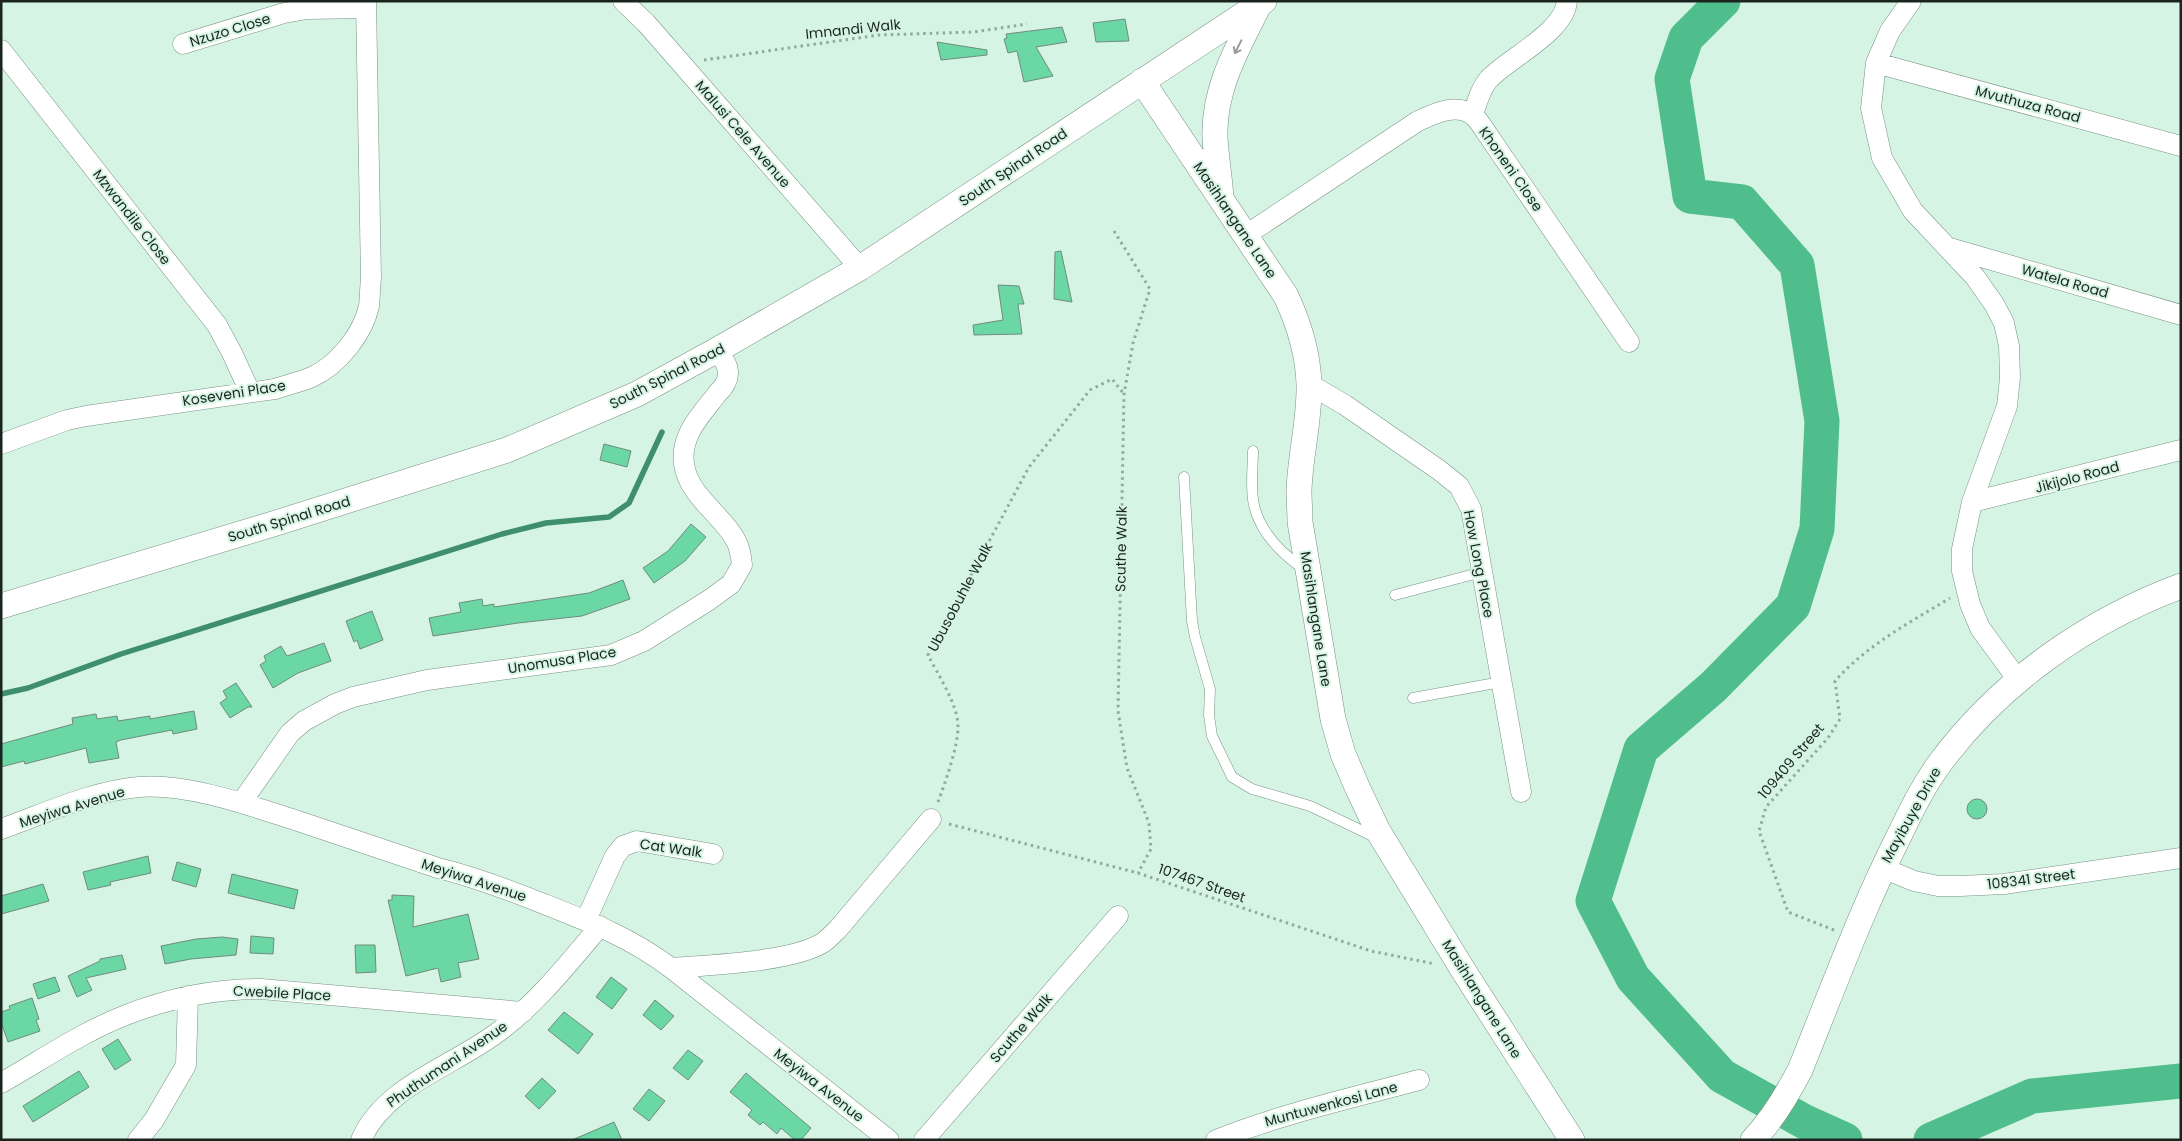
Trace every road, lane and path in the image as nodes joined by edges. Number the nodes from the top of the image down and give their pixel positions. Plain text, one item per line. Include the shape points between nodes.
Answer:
1 (623, 1) edge
2 (1567, 1) edge
3 (1911, 1) edge
4 (1262, 3) edge
5 (366, 5) edge
6 (1027, 24) dead end
7 (184, 44) dead end
8 (1, 50) edge
9 (1876, 63) junction
10 (681, 64) junction
11 (1142, 81) junction
12 (1472, 115) junction
13 (2181, 146) edge
14 (1222, 201) junction
15 (1114, 231) dead end
16 (1246, 235) junction
17 (1949, 248) junction
18 (860, 268) junction
19 (2181, 315) edge
20 (1629, 342) dead end
21 (718, 350) junction
22 (1309, 384) junction
23 (250, 392) junction
24 (1124, 394) junction
25 (1, 444) edge
26 (2181, 450) edge
27 (1253, 451) dead end
28 (1184, 477) dead end
29 (1972, 502) junction
30 (1308, 572) junction
31 (1482, 572) junction
32 (2181, 586) edge
33 (1965, 588) junction
34 (1395, 596) dead end
35 (1, 606) edge
36 (2018, 680) junction
37 (1501, 682) junction
38 (1413, 698) dead end
39 (1521, 792) dead end
40 (241, 803) junction
41 (931, 819) junction
42 (1, 829) edge
43 (1385, 841) junction
44 (713, 854) dead end
45 (2181, 858) edge
46 (1883, 868) junction
47 (1138, 873) junction
48 (1118, 916) dead end
49 (593, 923) junction
50 (1853, 938) junction
51 (671, 968) junction
52 (1464, 970) junction
53 (188, 996) junction
54 (523, 1012) junction
55 (1419, 1080) dead end
56 (1, 1083) edge
57 (1760, 1133) edge
58 (138, 1140) edge
59 (361, 1140) edge
60 (889, 1140) edge
61 (924, 1140) edge
62 (1216, 1140) edge
63 (1572, 1140) edge

1 - 10 street, Malusi Cele Avenue
2 - 12 street via 1567,6 1548,32 1490,77 1482,87
3 - 9 street via 1890,31
4 - 11 street, South Spinal Road
4 -> 14 street via 1233,56 1220,94 1215,138
5 - 7 street, Nzuzo Close via 306,9
5 - 23 street, Koseveni Place via 369,306 356,336 328,366 296,383
6 - 10 path, Imnandi Walk via 974,32 879,36
8 - 23 street, Mzwandile Close via 217,325
9 - 13 street, Mvuthuza Road
9 - 17 street via 1871,108 1882,158 1913,211
10 - 18 street, Malusi Cele Avenue
11 - 14 street, Masihlangane Lane
11 - 18 street, South Spinal Road
12 - 16 street, Khoneni Close via 1454,109 1418,121
12 - 20 street, Khoneni Close
14 - 16 street, Masihlangane Lane
15 - 24 path, Scuthe Walk via 1150,288 1133,343
16 - 22 street, Masihlangane Lane via 1286,296 1298,322
17 - 19 street, Watela Road
17 - 29 street via 1994,304 2004,322 2009,346 2007,406
18 - 21 street, South Spinal Road
21 - 35 street, South Spinal Road via 636,394 507,450
21 - 40 street, Unomusa Place via 727,365 728,375 723,387 688,433 684,464 698,494 732,534 740,552 742,565 730,584 644,641 611,654 427,680 335,704 304,721 290,733
22 - 30 street, Masihlangane Lane via 1299,492
22 - 31 street, How Long Place via 1345,405 1459,486 1471,509
23 - 25 street, Koseveni Place via 86,416
24 - 41 path, Ubusobuhle Walk via 1112,379 1090,390 1029,467 928,655 950,698 958,726 956,742
24 - 47 path, Scuthe Walk via 1118,711 1126,768 1149,823 1150,850
26 - 29 street, Jikijolo Road
27 - 30 lane via 1253,503 1258,520 1281,552
28 - 43 lane via 1192,621 1210,689 1212,736 1221,759 1232,777 1252,789 1310,806
29 - 33 street via 1962,549
30 - 43 street, Masihlangane Lane via 1332,718 1351,772
31 - 34 lane
31 - 37 street, How Long Place
32 - 36 street, Mayibuye Drive via 2153,596 2104,622
33 - 36 street via 1980,628
33 - 50 path, 109409 Street via 1852,662 1835,681 1840,719 1828,738 1766,807 1759,832 1788,912
36 - 46 street, Mayibuye Drive via 1962,734 1939,765 1919,796
37 - 38 lane
37 - 39 street, How Long Place
40 - 42 street, Meyiwa Avenue via 166,788 120,789
40 - 49 street, Meyiwa Avenue via 471,876
41 - 47 path, 107467 Street
41 - 51 street via 838,929 823,942 782,956
43 - 52 street, Masihlangane Lane
44 - 49 street, Cat Walk via 637,841 623,846 615,856
45 - 46 street, 108341 Street via 2004,884 1960,886 1914,881
46 - 50 street, Mayibuye Drive
47 - 52 path, 107467 Street via 1371,951
48 - 61 street, Scuthe Walk
49 - 51 street, Meyiwa Avenue via 639,945
49 - 54 street, Phuthumani Avenue
50 - 57 street, Mayibuye Drive via 1796,1077
51 - 60 street, Meyiwa Avenue
52 - 63 street, Masihlangane Lane
53 - 54 street, Cwebile Place via 261,988
53 - 56 street, Cwebile Place via 126,1015
53 - 58 street via 186,1065 154,1120
54 - 59 street, Phuthumani Avenue via 494,1035 384,1106
55 - 62 street, Muntuwenkosi Lane via 1240,1130

